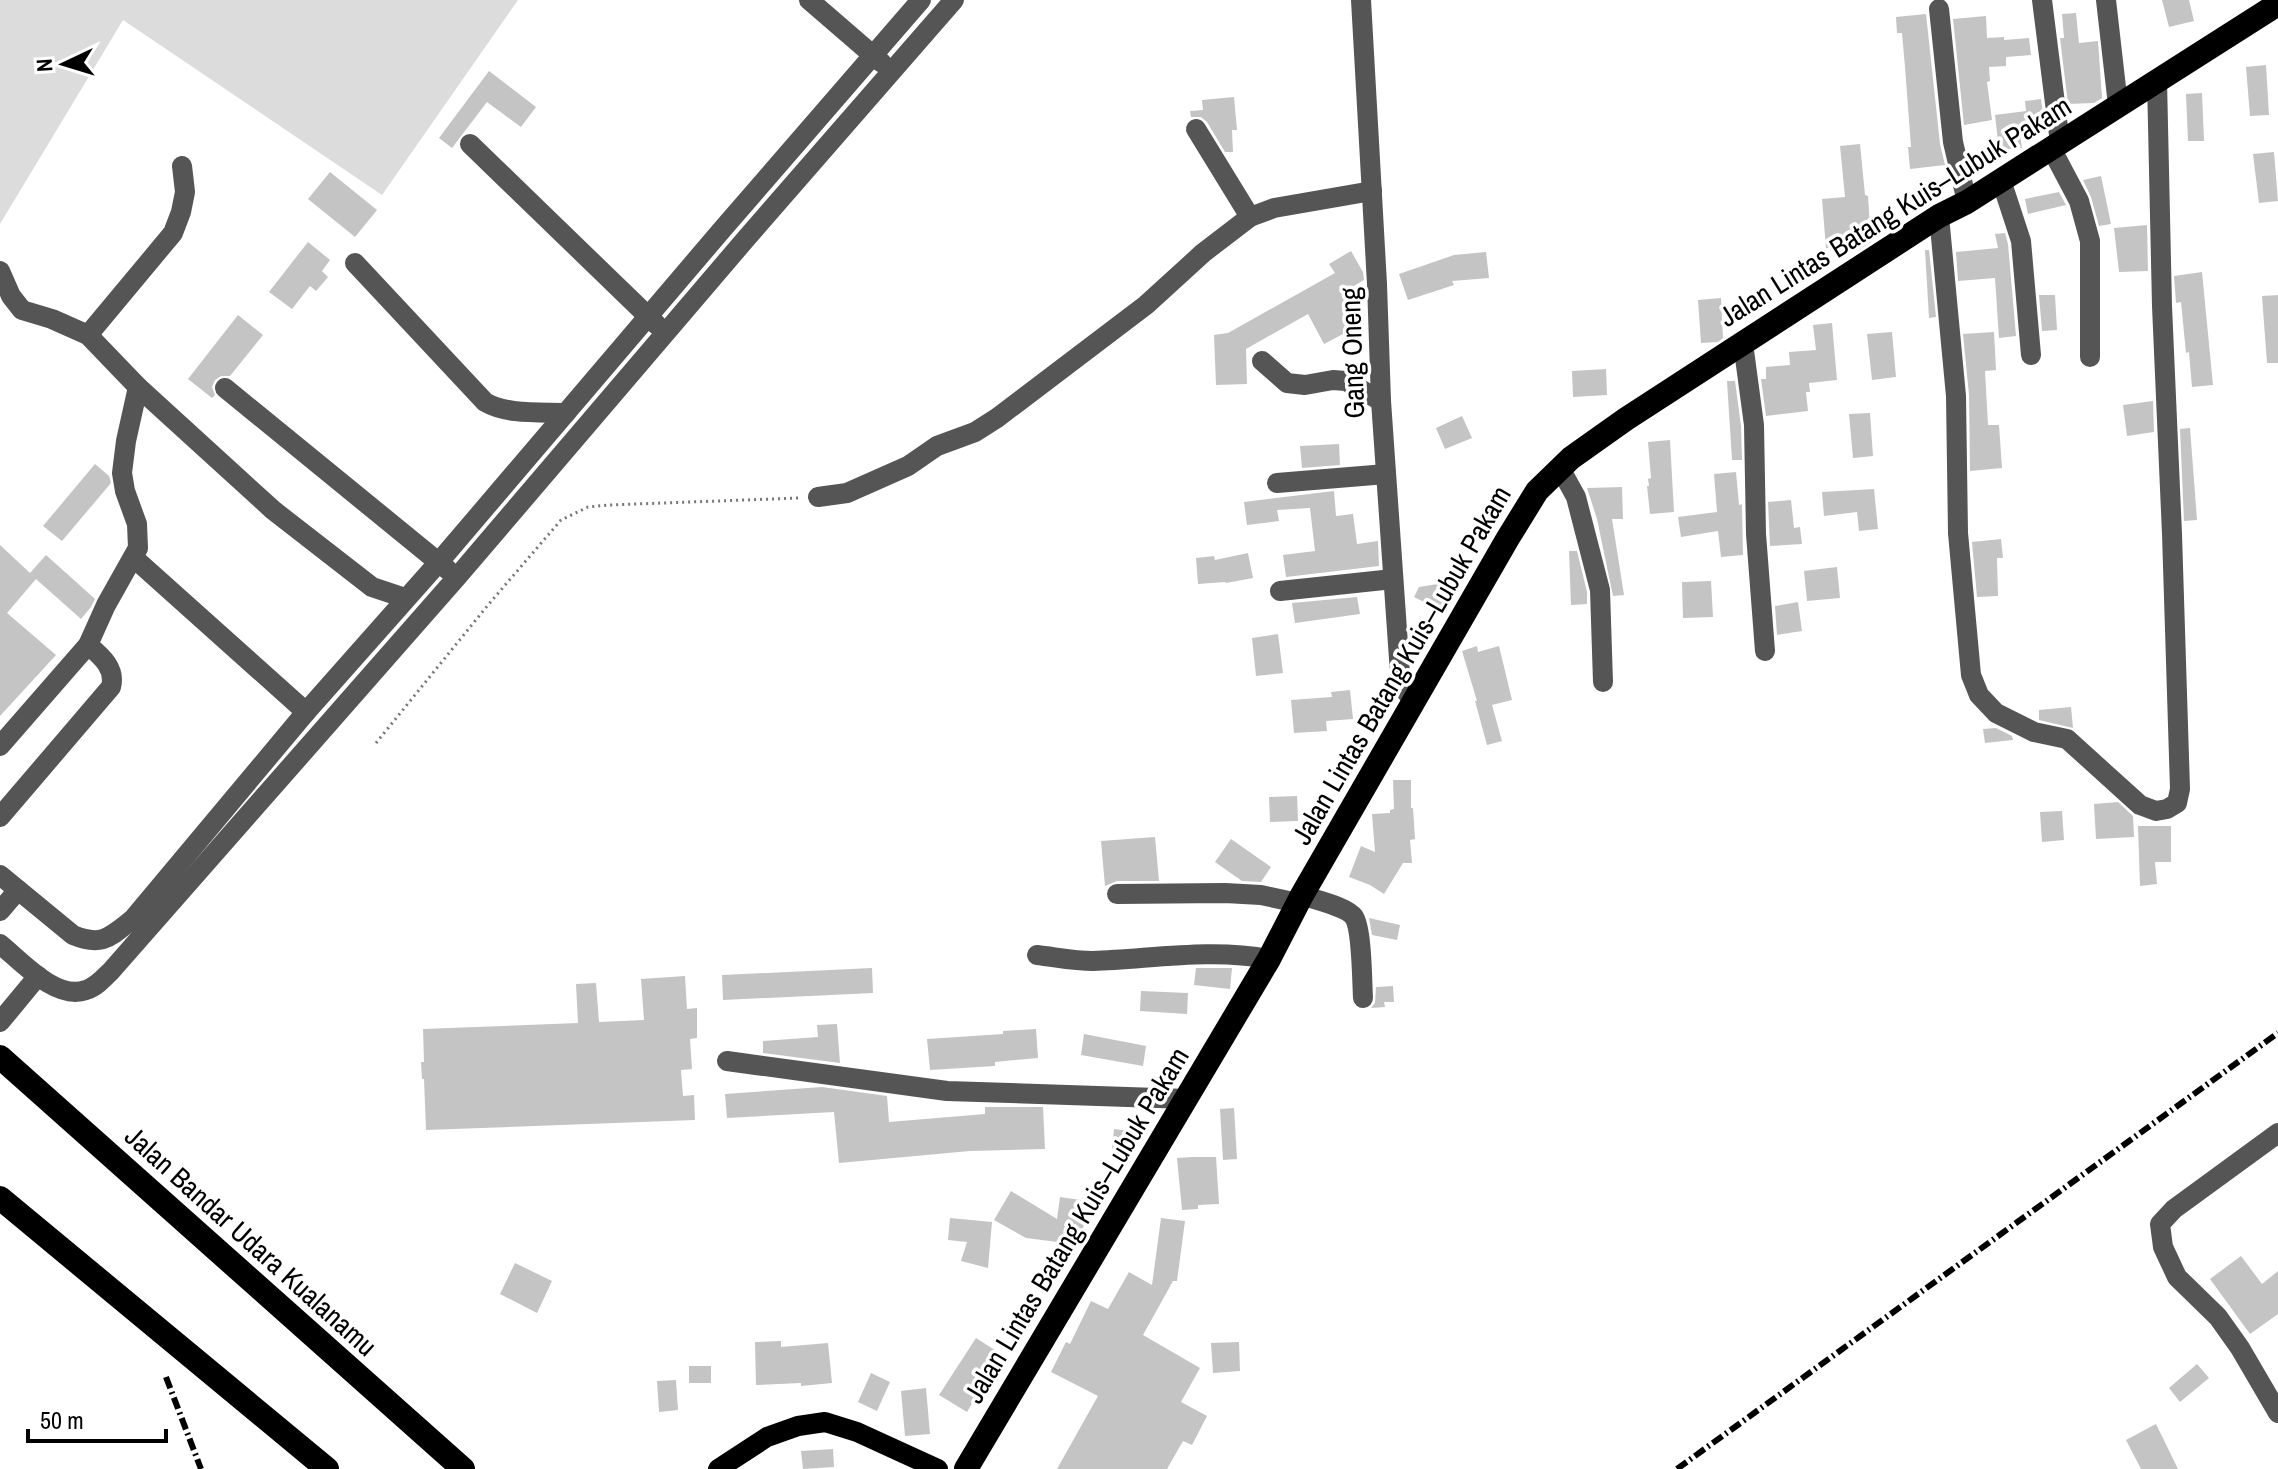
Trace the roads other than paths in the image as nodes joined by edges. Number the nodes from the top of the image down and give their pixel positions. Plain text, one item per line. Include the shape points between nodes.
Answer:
1 (809, 0) edge
2 (921, 0) edge
3 (954, 0) edge
4 (1361, 0) edge
5 (2042, 0) edge
6 (2106, 0) edge
7 (2278, 4) edge
8 (1939, 9) dead end
9 (873, 55) junction
10 (892, 72) junction
11 (2157, 80) junction
12 (2118, 105) junction
13 (1196, 129) dead end
14 (470, 144) dead end
15 (2056, 146) junction
16 (182, 166) dead end
17 (2001, 180) junction
18 (1372, 191) junction
19 (1967, 202) junction
20 (1939, 216) junction
21 (1250, 217) junction
22 (355, 263) dead end
23 (0, 271) edge
24 (648, 317) junction
25 (88, 335) junction
26 (665, 335) junction
27 (1743, 343) junction
28 (2031, 355) dead end
29 (2090, 357) dead end
30 (1262, 361) dead end
31 (138, 387) junction
32 (225, 388) dead end
33 (1381, 401) junction
34 (566, 413) junction
35 (1560, 468) junction
36 (1386, 474) junction
37 (1277, 483) dead end
38 (818, 497) road end
39 (134, 558) junction
40 (438, 563) junction
41 (458, 576) junction
42 (1393, 579) junction
43 (1280, 591) dead end
44 (405, 598) junction
45 (88, 645) junction
46 (1765, 651) dead end
47 (1603, 682) dead end
48 (1414, 701) junction
49 (306, 712) junction
50 (0, 746) edge
51 (3, 807) edge
52 (0, 875) edge
53 (18, 890) junction
54 (1117, 894) dead end
55 (1300, 899) junction
56 (0, 911) edge
57 (0, 944) edge
58 (1037, 955) dead end
59 (1269, 959) junction
60 (38, 976) junction
61 (1363, 998) dead end
62 (0, 1022) edge
63 (0, 1057) edge
64 (727, 1061) dead end
65 (1187, 1099) junction
66 (2278, 1133) edge
67 (0, 1198) edge
68 (2278, 1413) edge
69 (327, 1469) edge
70 (463, 1469) edge
71 (718, 1469) edge
72 (938, 1469) edge
73 (966, 1469) edge

1 - 9 street
2 - 9 street
3 - 10 street
4 - 18 street, Gang Oneng
5 - 15 street
6 - 12 street
7 - 11 highway, Jalan Lintas Batang Kuis–Lubuk Pakam
8 - 19 street via 1953,142
9 - 10 street
9 - 24 street
10 - 26 street
11 - 12 highway, Jalan Lintas Batang Kuis–Lubuk Pakam
11 - 20 street via 2180,789 2177,803 2167,809 2140,805 2067,739 2034,732 1996,713 1979,695 1971,675 1958,533 1956,396
12 - 15 highway, Jalan Lintas Batang Kuis–Lubuk Pakam
13 - 21 street
14 - 24 street
15 - 17 highway, Jalan Lintas Batang Kuis–Lubuk Pakam
15 - 29 street via 2090,241
16 - 25 street via 185,192 173,233
17 - 19 highway, Jalan Lintas Batang Kuis–Lubuk Pakam
17 - 28 street via 2021,241
18 - 21 street
18 - 33 street, Gang Oneng
19 - 20 highway, Jalan Lintas Batang Kuis–Lubuk Pakam
20 - 27 highway, Jalan Lintas Batang Kuis–Lubuk Pakam
21 - 38 street via 1146,305 997,418 847,493
22 - 34 street via 485,402 507,410
23 - 25 street via 22,310
24 - 26 street
24 - 34 street
25 - 31 street
26 - 41 street
27 - 35 highway, Jalan Lintas Batang Kuis–Lubuk Pakam
27 - 46 street via 1754,425
30 - 33 street via 1287,383 1346,381
31 - 39 street via 122,473 139,538
31 - 44 street via 323,551 372,587
32 - 40 street
33 - 36 street, Gang Oneng
34 - 40 street
35 - 47 street via 1576,497 1600,590
35 - 48 highway, Jalan Lintas Batang Kuis–Lubuk Pakam via 1537,491
36 - 37 street
36 - 42 street, Gang Oneng
39 - 45 street
39 - 49 street
40 - 41 street
40 - 44 street
41 - 60 street via 111,971 87,990 74,993
42 - 43 street
42 - 48 street, Gang Oneng via 1400,673
44 - 49 street
45 - 50 street
45 - 51 street via 109,666 111,687
48 - 55 highway, Jalan Lintas Batang Kuis–Lubuk Pakam
49 - 53 street via 133,919 111,937 99,941 73,935
52 - 53 street
53 - 56 street
54 - 55 street
55 - 59 highway, Jalan Lintas Batang Kuis–Lubuk Pakam
55 - 61 street via 1355,917
57 - 60 street
58 - 59 street via 1090,961 1191,954
59 - 65 highway, Jalan Lintas Batang Kuis–Lubuk Pakam
60 - 62 street
63 - 70 highway, Jalan Bandar Udara Kualanamu
64 - 65 street via 947,1091
65 - 73 highway, Jalan Lintas Batang Kuis–Lubuk Pakam
66 - 68 street via 2160,1224 2163,1247 2177,1277 2218,1317
67 - 69 highway
71 - 72 main road via 767,1437 825,1422

